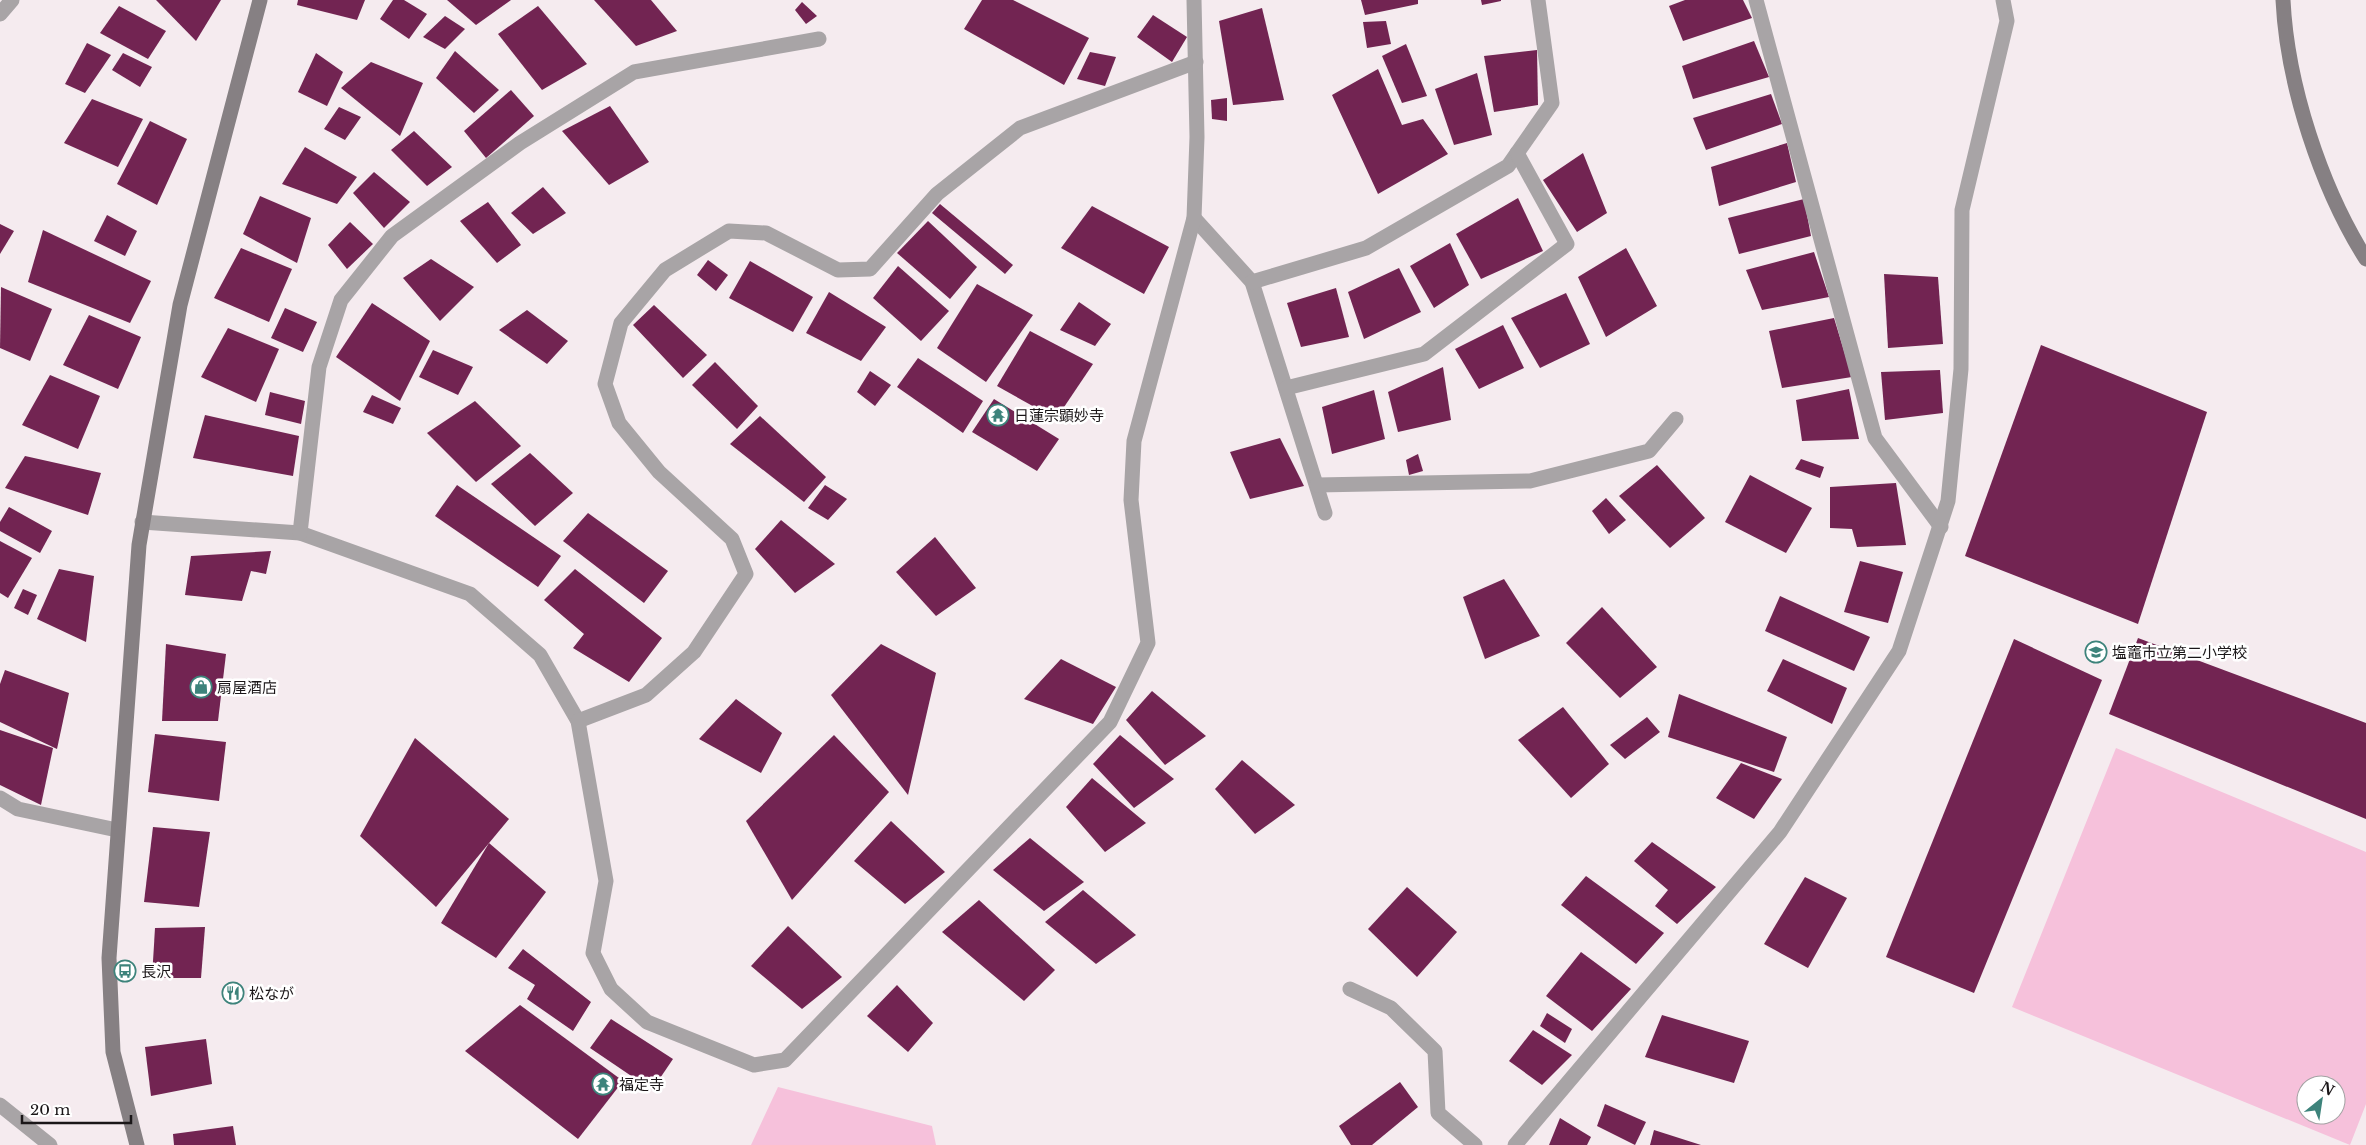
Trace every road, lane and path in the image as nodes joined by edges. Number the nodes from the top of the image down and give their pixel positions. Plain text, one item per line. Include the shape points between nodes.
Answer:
1 (12, 0) edge
2 (260, 0) edge
3 (1194, 0) edge
4 (1538, 0) edge
5 (1756, 0) edge
6 (2003, 0) edge
7 (2283, 0) edge
8 (0, 14) edge
9 (818, 40) dead end
10 (1196, 62) junction
11 (1517, 153) junction
12 (1194, 218) junction
13 (2366, 259) edge
14 (1252, 282) junction
15 (1286, 388) junction
16 (1676, 418) dead end
17 (1317, 485) junction
18 (1326, 513) dead end
19 (142, 522) junction
20 (1941, 527) junction
21 (300, 533) junction
22 (578, 721) junction
23 (0, 798) edge
24 (117, 830) junction
25 (1350, 989) dead end
26 (0, 1105) edge
27 (50, 1145) edge
28 (137, 1145) edge
29 (1475, 1145) edge
30 (1515, 1145) edge

1 - 8 street
2 - 19 street via 180,305
3 - 10 street
4 - 11 street via 1552,103
5 - 20 street via 1875,438
6 - 20 street via 2007,20 1962,210 1961,369 1948,501
7 - 13 street via 2284,30 2308,135 2346,228
9 - 21 street via 634,72 520,143 392,236 341,300 319,367
10 - 12 street
10 - 22 street via 1020,128 937,194 870,269 838,270 766,233 729,231 665,270 621,323 605,384 618,423 660,472 732,539 746,574 694,652 646,695
11 - 14 street via 1508,166 1366,248
11 - 15 street via 1567,244 1424,354
12 - 14 street
12 - 22 street via 1134,441 1131,500 1148,643 1110,722 785,1060 754,1065 647,1022 611,989 593,954 606,881
14 - 15 street
15 - 17 street
16 - 17 street via 1649,451 1530,481
17 - 18 street
19 - 21 street
19 - 24 street
20 - 30 street via 1899,651 1780,832
21 - 22 street via 470,594 540,655
23 - 24 street via 18,809
24 - 28 street via 109,958 113,1052
25 - 29 street via 1391,1008 1435,1051 1438,1113
26 - 27 street

